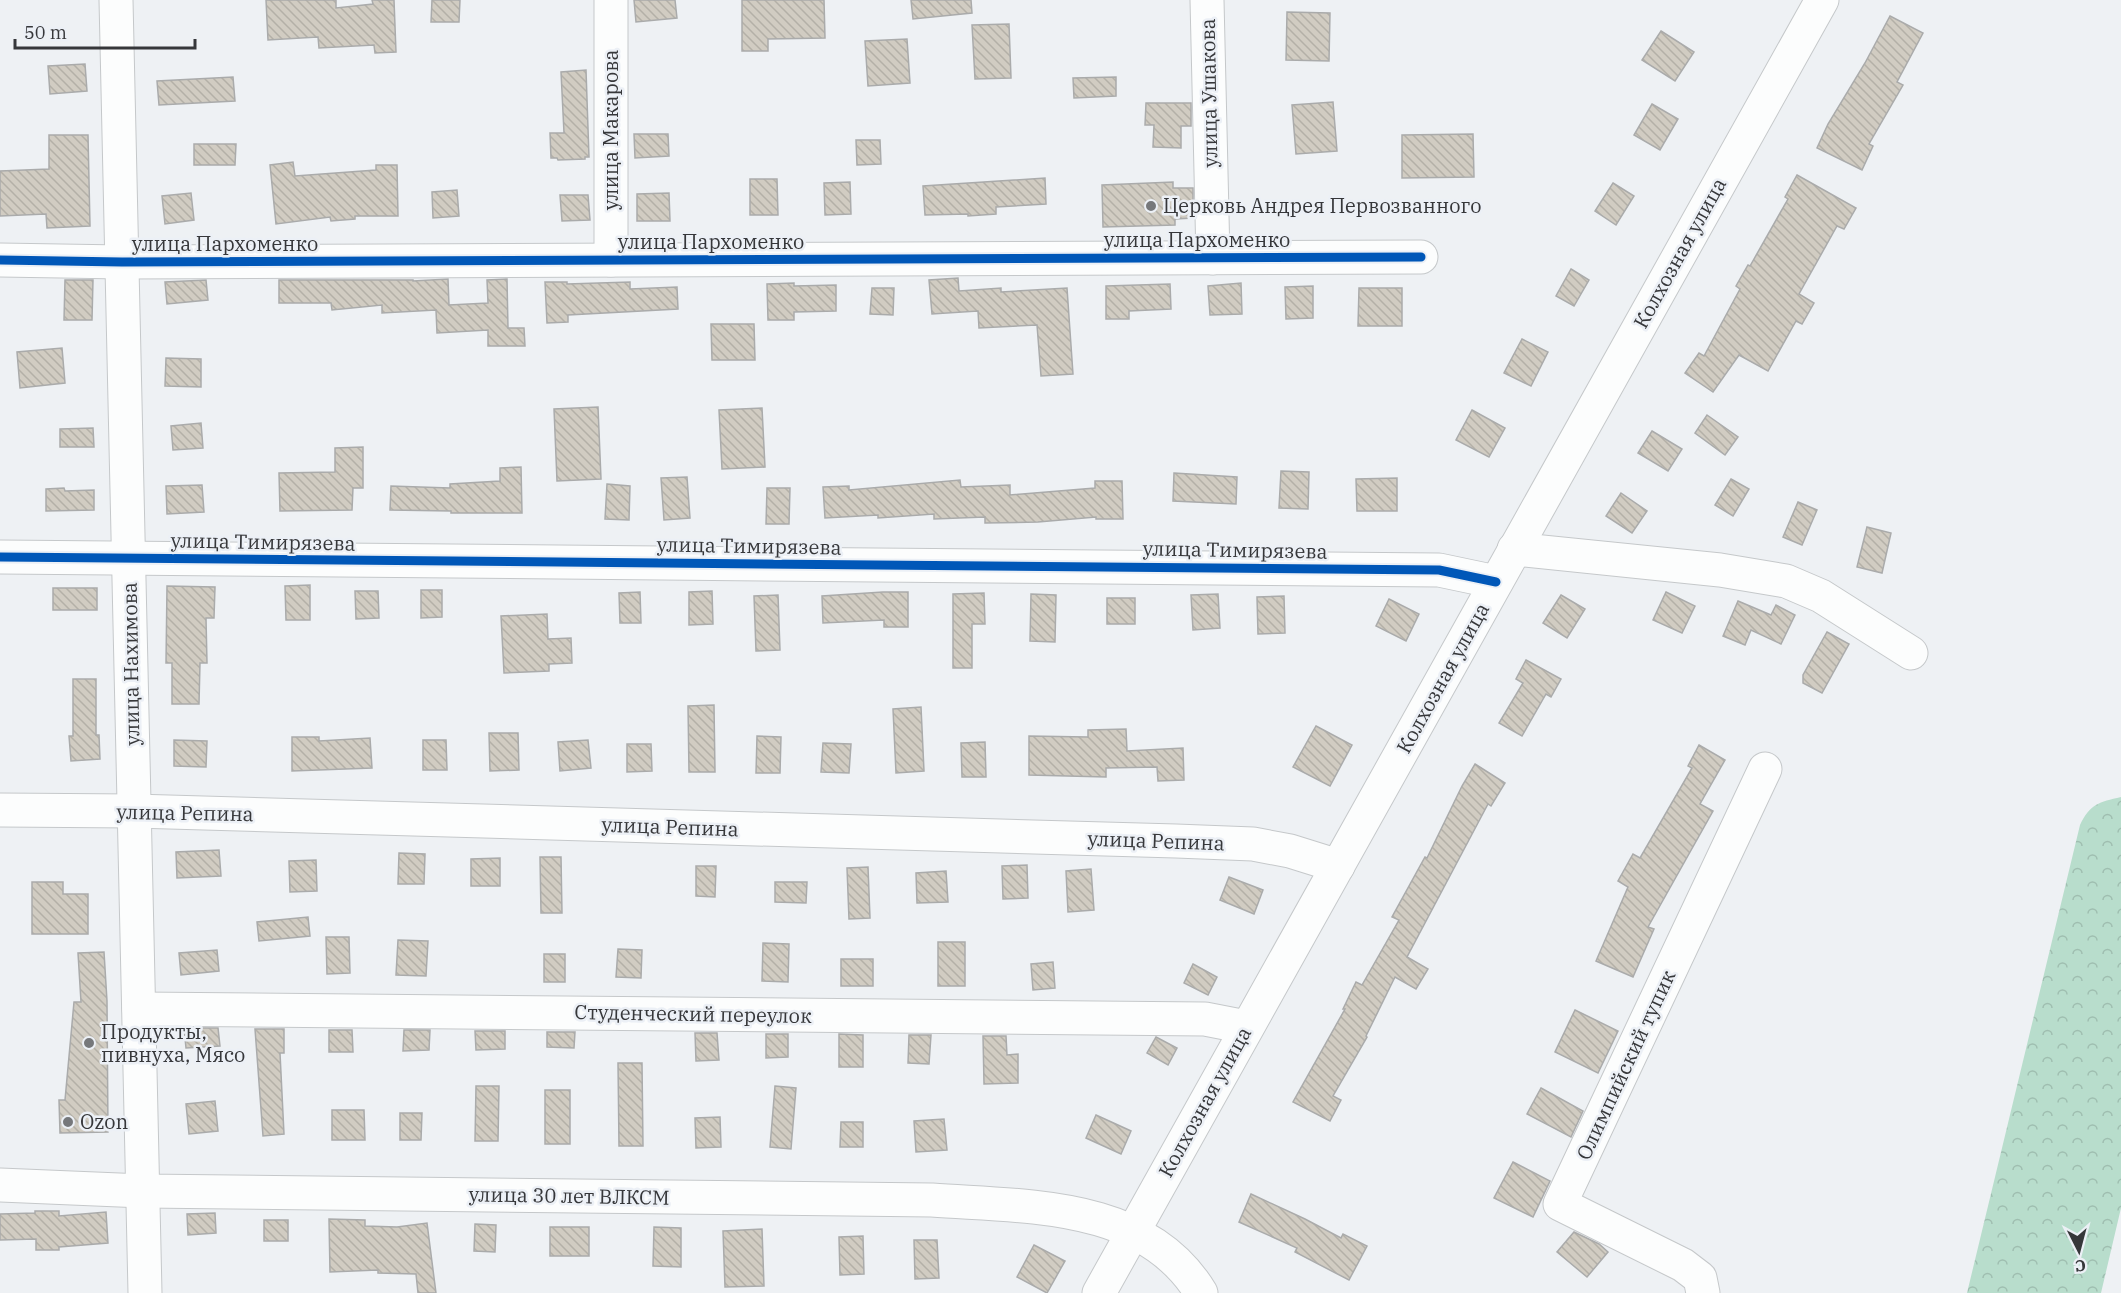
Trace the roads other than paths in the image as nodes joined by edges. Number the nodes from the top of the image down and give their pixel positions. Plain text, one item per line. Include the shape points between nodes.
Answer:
1 (116, 0) edge
2 (611, 0) edge
3 (1207, 0) edge
4 (1822, 0) edge
5 (1422, 257) dead end
6 (1213, 258) junction
7 (0, 260) edge
8 (611, 260) junction
9 (122, 262) junction
10 (1514, 549) junction
11 (0, 557) edge
12 (128, 559) junction
13 (1496, 582) junction
14 (1911, 652) dead end
15 (1765, 770) dead end
16 (0, 810) edge
17 (134, 811) junction
18 (1338, 866) junction
19 (138, 1009) junction
20 (1246, 1027) junction
21 (0, 1185) edge
22 (143, 1191) junction
23 (1134, 1232) junction
24 (1203, 1292) edge
25 (145, 1293) edge
26 (1099, 1293) edge
27 (1703, 1293) edge

1 - 9 street, улица Нахимова
2 - 8 street, улица Макарова
3 - 6 street, улица Ушакова
4 - 10 street, Колхозная улица
5 - 6 street, улица Пархоменко
6 - 8 street, улица Пархоменко
7 - 9 street, улица Пархоменко
8 - 9 street, улица Пархоменко
9 - 12 street, улица Нахимова
10 - 13 street, Колхозная улица
10 - 14 street via 1786,580 1821,596
11 - 12 street, улица Тимирязева
12 - 13 street, улица Тимирязева via 1439,570
12 - 17 street, улица Нахимова
13 - 18 street, Колхозная улица
15 - 27 street, Олимпийский тупик via 1560,1204 1683,1265 1700,1278
16 - 17 street, улица Репина
17 - 18 street, улица Репина via 1253,844
17 - 19 street, улица Нахимова
18 - 20 street, Колхозная улица
19 - 20 street, Студенческий переулок via 1205,1019
19 - 22 street, улица Нахимова
20 - 23 street, Колхозная улица
21 - 22 street, улица 30 лет ВЛКСМ
22 - 23 street, улица 30 лет ВЛКСМ via 932,1200 1053,1210 1088,1216
22 - 25 street, улица Нахимова
23 - 24 street, улица 30 лет ВЛКСМ via 1160,1247
23 - 26 street, Колхозная улица

